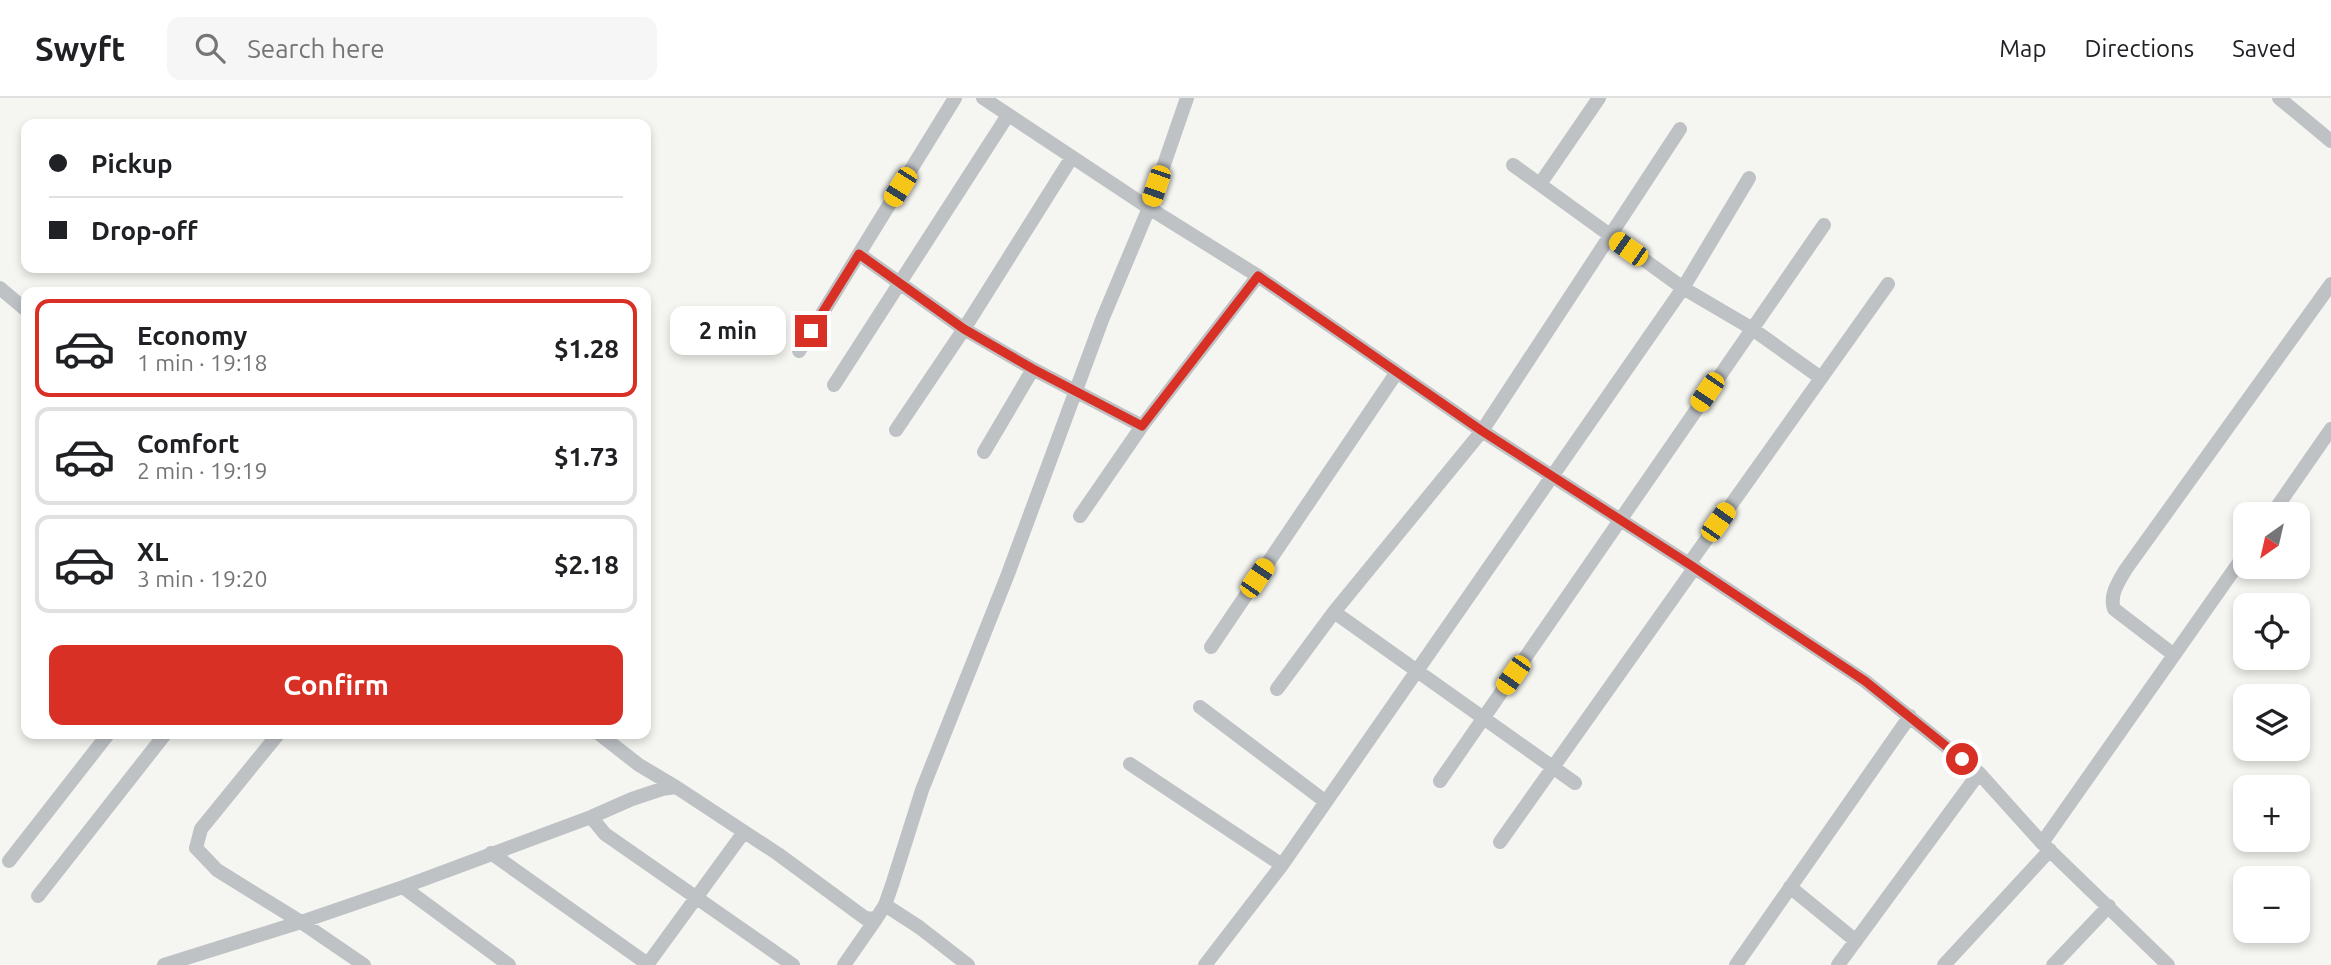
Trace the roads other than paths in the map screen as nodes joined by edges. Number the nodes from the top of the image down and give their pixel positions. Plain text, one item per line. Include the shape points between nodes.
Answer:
1 (955, 98) edge
2 (983, 98) edge
3 (1187, 98) edge
4 (1599, 98) edge
5 (2279, 98) edge
6 (1008, 115) junction
7 (1680, 130) dead end
8 (2331, 141) edge
9 (1072, 157) junction
10 (1513, 165) dead end
11 (1749, 178) dead end
12 (1540, 184) junction
13 (1149, 208) junction
14 (1824, 225) dead end
15 (1610, 236) junction
16 (859, 254) junction
17 (1258, 276) junction
18 (899, 283) junction
19 (1888, 284) dead end
20 (2331, 284) edge
21 (0, 288) edge
22 (1683, 288) junction
23 (21, 306) edge
24 (1751, 328) junction
25 (964, 329) junction
26 (799, 351) dead end
27 (1033, 369) junction
28 (1397, 372) junction
29 (1821, 378) junction
30 (834, 385) dead end
31 (1076, 391) junction
32 (1142, 426) junction
33 (2331, 429) edge
34 (896, 430) dead end
35 (1482, 431) junction
36 (984, 452) dead end
37 (1550, 476) junction
38 (2280, 502) edge
39 (1080, 516) dead end
40 (1620, 520) junction
41 (1692, 566) junction
42 (2233, 571) edge
43 (1334, 612) junction
44 (1211, 647) dead end
45 (2174, 655) junction
46 (1417, 672) junction
47 (1277, 690) dead end
48 (1200, 707) dead end
49 (1910, 716) junction
50 (1483, 719) junction
51 (104, 739) edge
52 (161, 739) edge
53 (274, 739) edge
54 (606, 739) edge
55 (1130, 764) dead end
56 (1554, 768) junction
57 (1979, 773) junction
58 (1440, 781) dead end
59 (1575, 783) dead end
60 (676, 787) junction
61 (1326, 802) junction
62 (591, 817) junction
63 (744, 832) junction
64 (1500, 842) dead end
65 (2046, 846) junction
66 (491, 853) junction
67 (9, 861) dead end
68 (1282, 865) junction
69 (403, 887) junction
70 (1790, 887) junction
71 (38, 896) dead end
72 (695, 897) junction
73 (885, 905) junction
74 (2109, 906) junction
75 (876, 919) junction
76 (302, 922) junction
77 (1856, 941) junction
78 (165, 965) edge
79 (364, 965) edge
80 (509, 965) edge
81 (648, 965) edge
82 (793, 965) edge
83 (844, 965) edge
84 (968, 965) edge
85 (1205, 965) edge
86 (1736, 965) edge
87 (1838, 965) edge
88 (1944, 965) edge
89 (2053, 965) edge
90 (2168, 965) edge

1 - 16 street
2 - 6 street
3 - 13 street
4 - 12 street
5 - 8 street
6 - 9 street
6 - 18 street
7 - 15 street
9 - 13 street
9 - 25 street
10 - 12 street
11 - 22 street
12 - 15 street
13 - 17 street
13 - 31 street
14 - 24 street
15 - 22 street
15 - 35 street
16 - 18 street
16 - 26 street
17 - 28 street
17 - 32 street
18 - 25 street
18 - 30 street
19 - 29 street
20 - 45 street via 2117,586 2114,609
21 - 23 street
22 - 24 street
22 - 37 street
24 - 29 street
24 - 40 street
25 - 27 street
25 - 34 street
27 - 31 street
27 - 36 street
28 - 35 street
28 - 44 street
29 - 41 street
31 - 32 street
31 - 73 street via 922,790
32 - 39 street
33 - 38 street
35 - 37 street
35 - 43 street
37 - 40 street
37 - 46 street
40 - 41 street
40 - 50 street
41 - 49 street
41 - 56 street
42 - 45 street
43 - 46 street
43 - 47 street
45 - 65 street
46 - 50 street
46 - 61 street
48 - 61 street
49 - 57 street
49 - 70 street
50 - 56 street
50 - 58 street
51 - 67 street
52 - 71 street
53 - 76 street via 201,829 196,848 217,870
54 - 60 street
55 - 68 street
56 - 59 street
56 - 64 street
57 - 65 street
57 - 77 street
60 - 62 street
60 - 63 street
61 - 68 street
62 - 66 street
62 - 72 street via 605,834
63 - 72 street
63 - 75 street via 865,918
65 - 74 street
65 - 88 street
66 - 69 street
66 - 81 street
68 - 85 street
69 - 76 street
69 - 80 street
70 - 77 street
70 - 86 street
72 - 81 street
72 - 82 street
73 - 75 street
73 - 84 street
74 - 89 street
74 - 90 street
75 - 83 street
76 - 78 street
76 - 79 street
77 - 87 street

